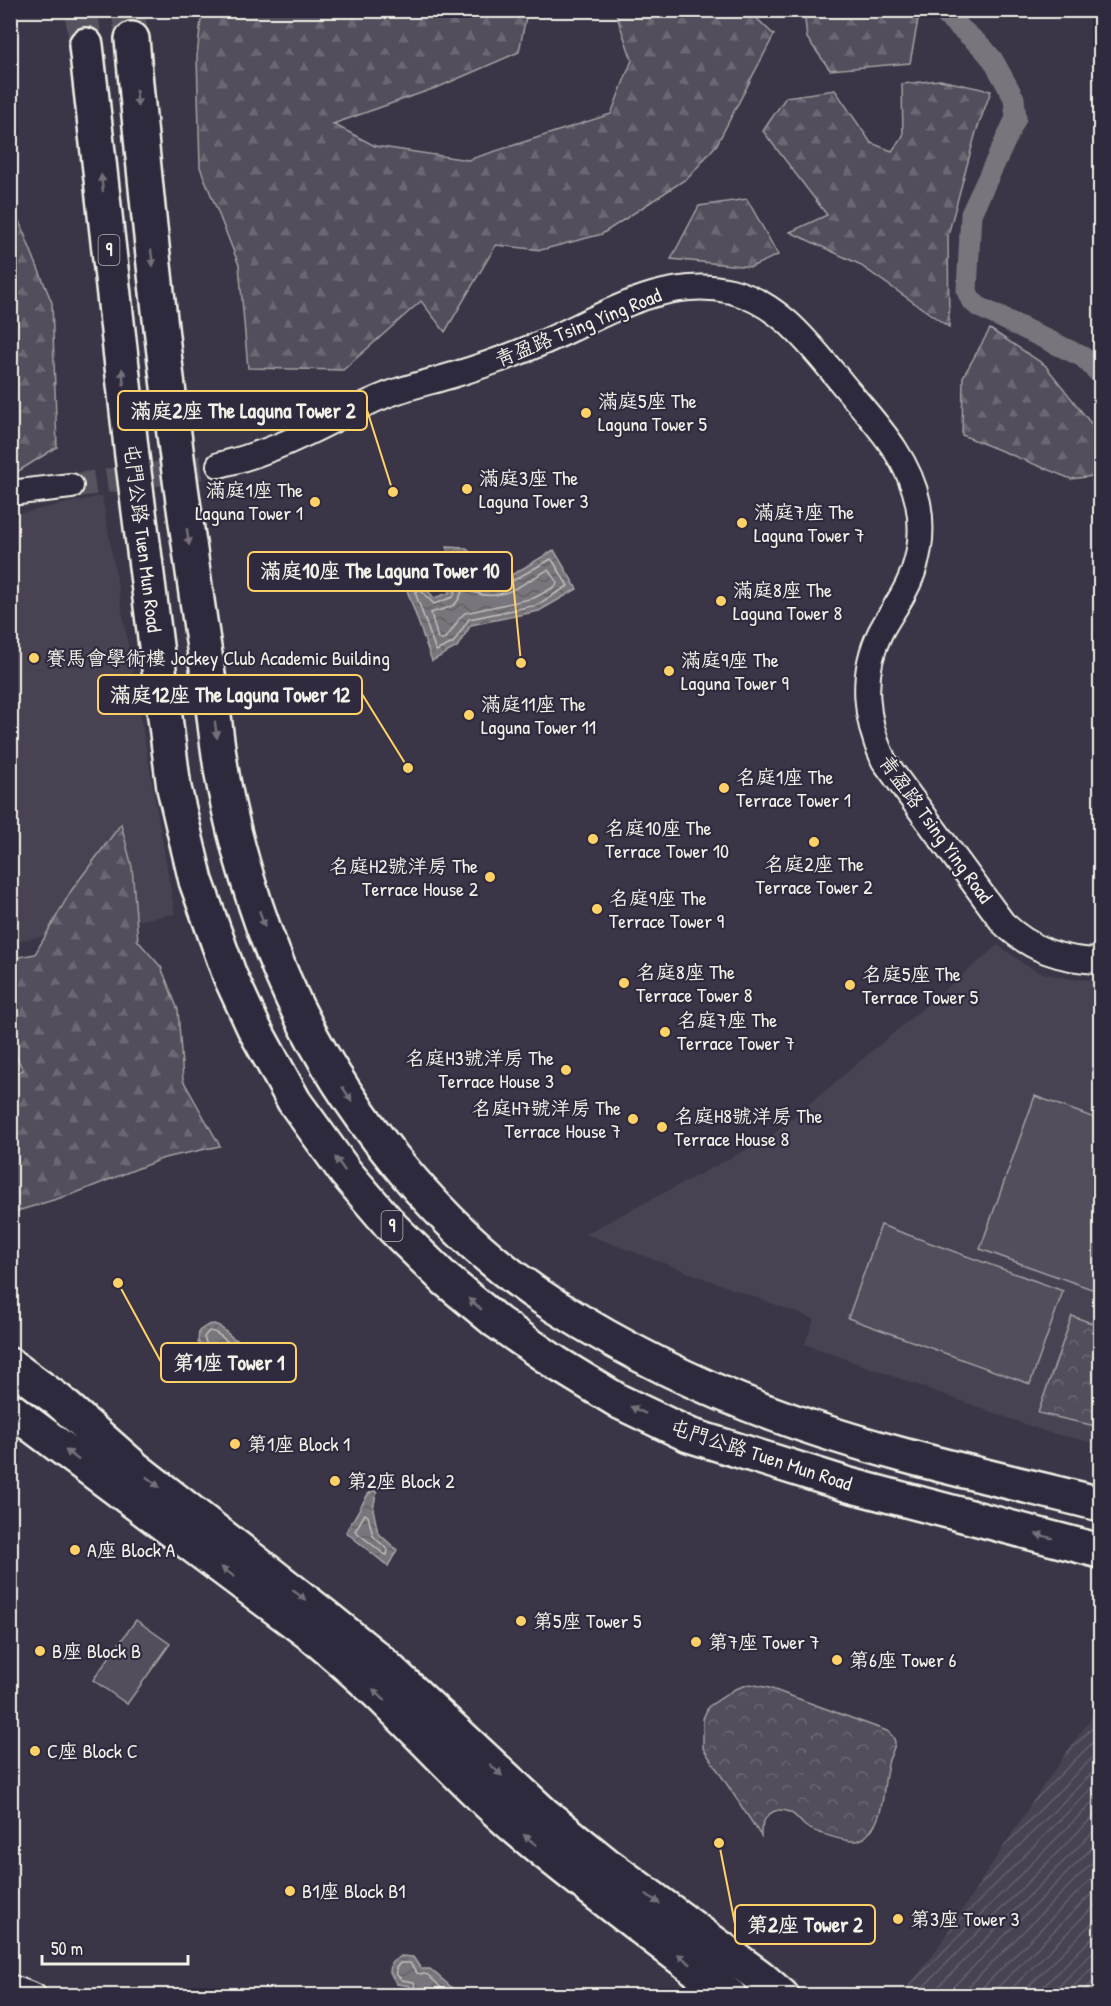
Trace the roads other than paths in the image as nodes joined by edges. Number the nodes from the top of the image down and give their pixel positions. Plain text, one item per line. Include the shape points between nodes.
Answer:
1 (132, 39) tunnel mouth
2 (86, 45) tunnel mouth
3 (219, 465) tunnel mouth
4 (71, 486) tunnel mouth
5 (10, 494) edge
6 (1101, 961) edge
7 (17, 1397) edge
8 (1101, 1504) edge
9 (1101, 1551) edge
10 (10, 1987) edge
11 (34, 1995) edge
12 (730, 1995) edge
13 (782, 1995) edge

1 -> 8 main road, 9 via 174,444 224,786 246,870 283,978 357,1109 428,1197 491,1260 555,1306 645,1358 776,1415 870,1446
9 -> 2 main road, 屯門公路 Tuen Mun Road / 9 via 849,1485 689,1435 620,1402 556,1364 445,1279 393,1228 346,1173 294,1101 230,976 196,881 174,788
3 - 6 street, 青盈路 Tsing Ying Road via 271,450 390,394 516,354 656,293 689,287 717,288 765,305 803,337 887,438 915,488 920,523 917,559 908,586 874,647 868,675 872,732 884,761 1003,923 1050,954
4 - 5 street
12 -> 7 main road via 518,1830 451,1769 376,1691 312,1635
7 -> 13 main road via 58,1400 136,1469 379,1660 543,1813
10 - 11 street

